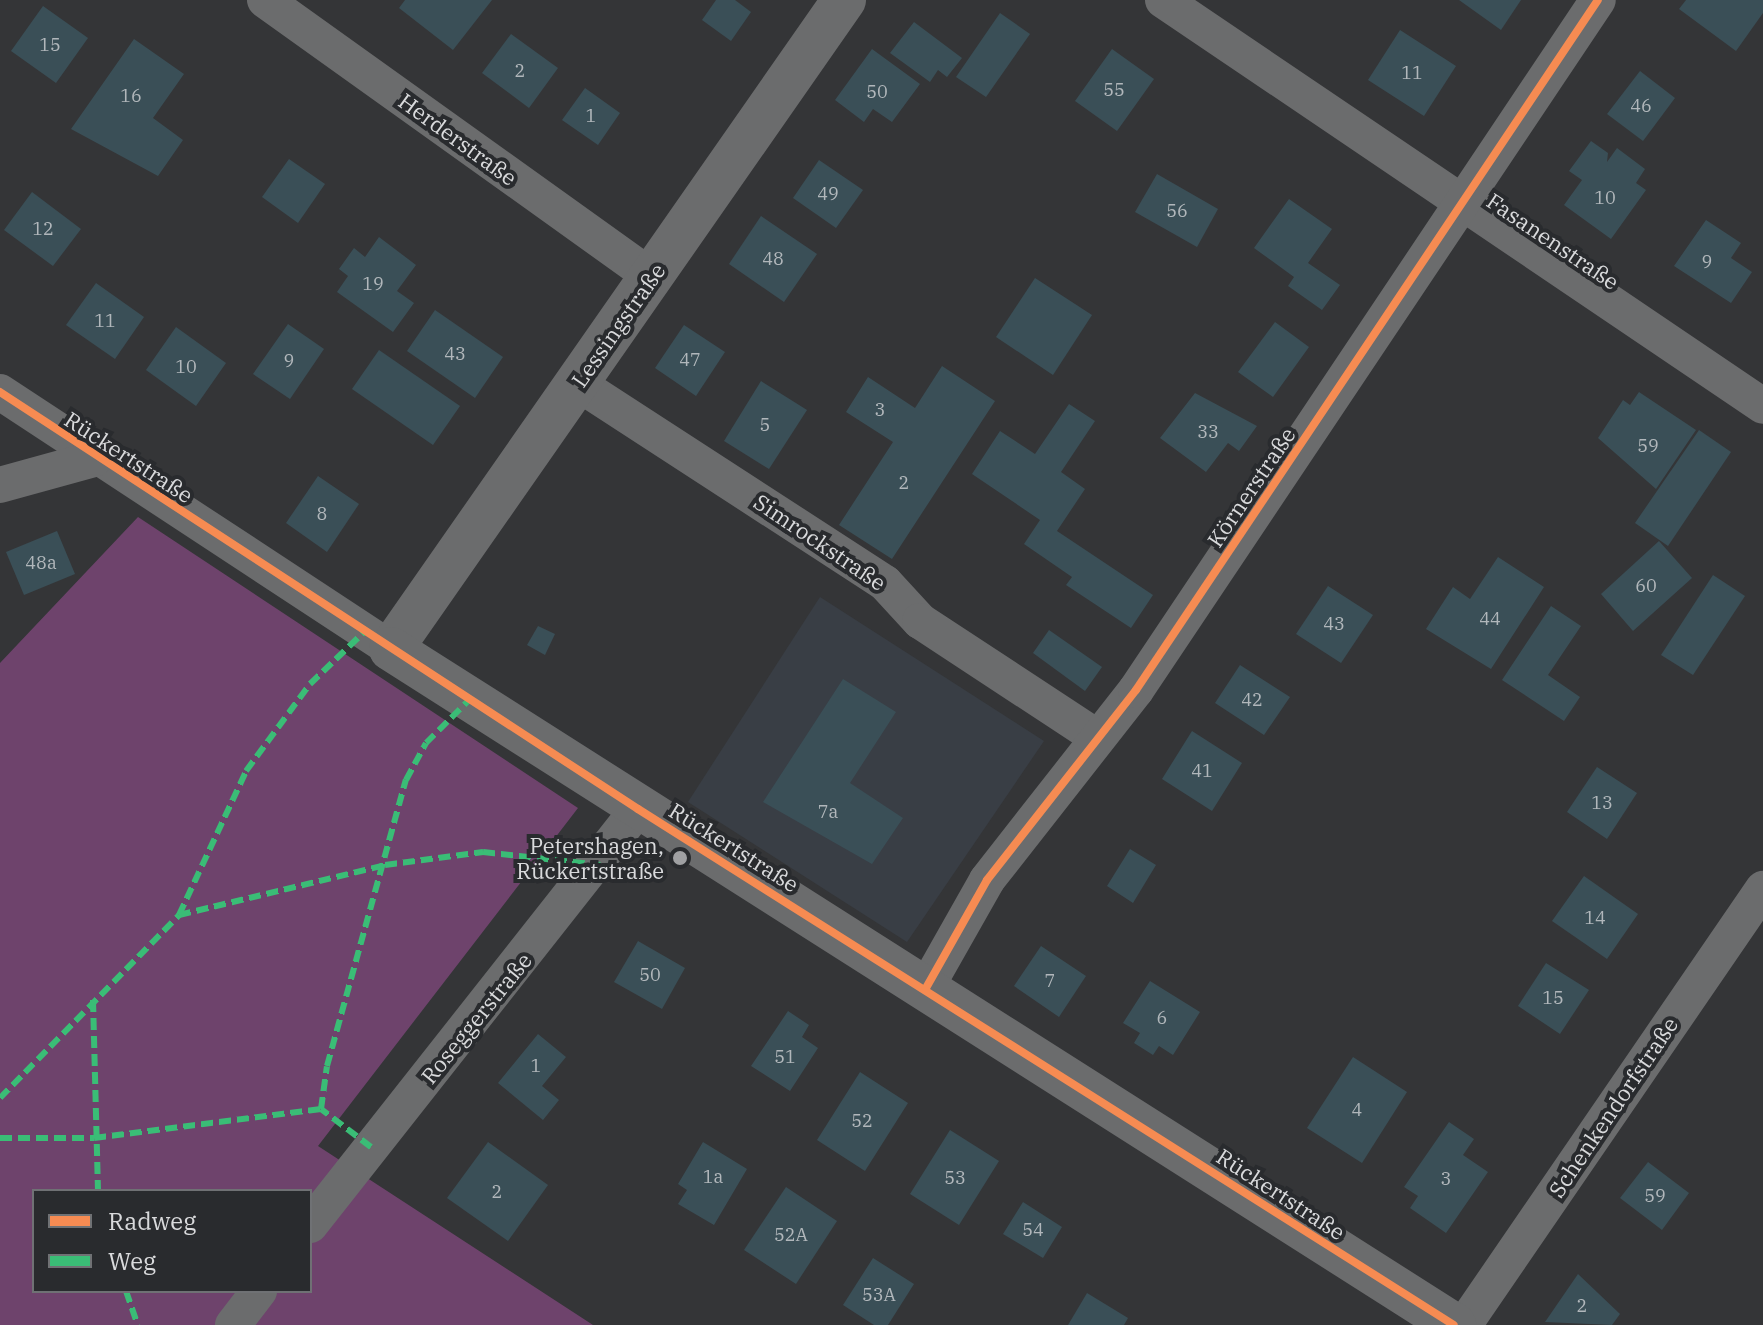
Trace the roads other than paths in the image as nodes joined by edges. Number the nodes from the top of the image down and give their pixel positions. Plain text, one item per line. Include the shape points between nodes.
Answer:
1 (265, 0) edge
2 (844, 0) edge
3 (1163, 0) edge
4 (1598, 0) edge
5 (1465, 202) junction
6 (652, 277) junction
7 (577, 383) junction
8 (0, 392) edge
9 (1763, 406) edge
10 (94, 459) junction
11 (0, 485) edge
12 (391, 649) junction
13 (1095, 736) junction
14 (638, 809) junction
15 (1763, 889) edge
16 (926, 988) junction
17 (312, 1222) edge
18 (257, 1293) edge
19 (233, 1325) edge
20 (1454, 1325) edge
21 (1464, 1325) edge

1 - 6 street, Herderstraße
2 - 6 street, Lessingstraße
3 - 5 street, Fasanenstraße
4 - 5 street, Körnerstraße
5 - 9 street, Fasanenstraße
5 - 13 street, Körnerstraße via 1136,690
6 - 7 street, Lessingstraße
7 - 12 street, Lessingstraße
7 - 13 street, Simrockstraße via 885,583 920,621
8 - 10 street, Rückertstraße
10 - 11 street
10 - 12 street, Rückertstraße
12 - 14 street, Rückertstraße
13 - 16 street, Körnerstraße via 987,880
14 - 16 street, Rückertstraße
14 - 17 street, Roseggerstraße
15 - 21 street, Schenkendorfstraße
16 - 20 street, Rückertstraße
18 - 19 street

